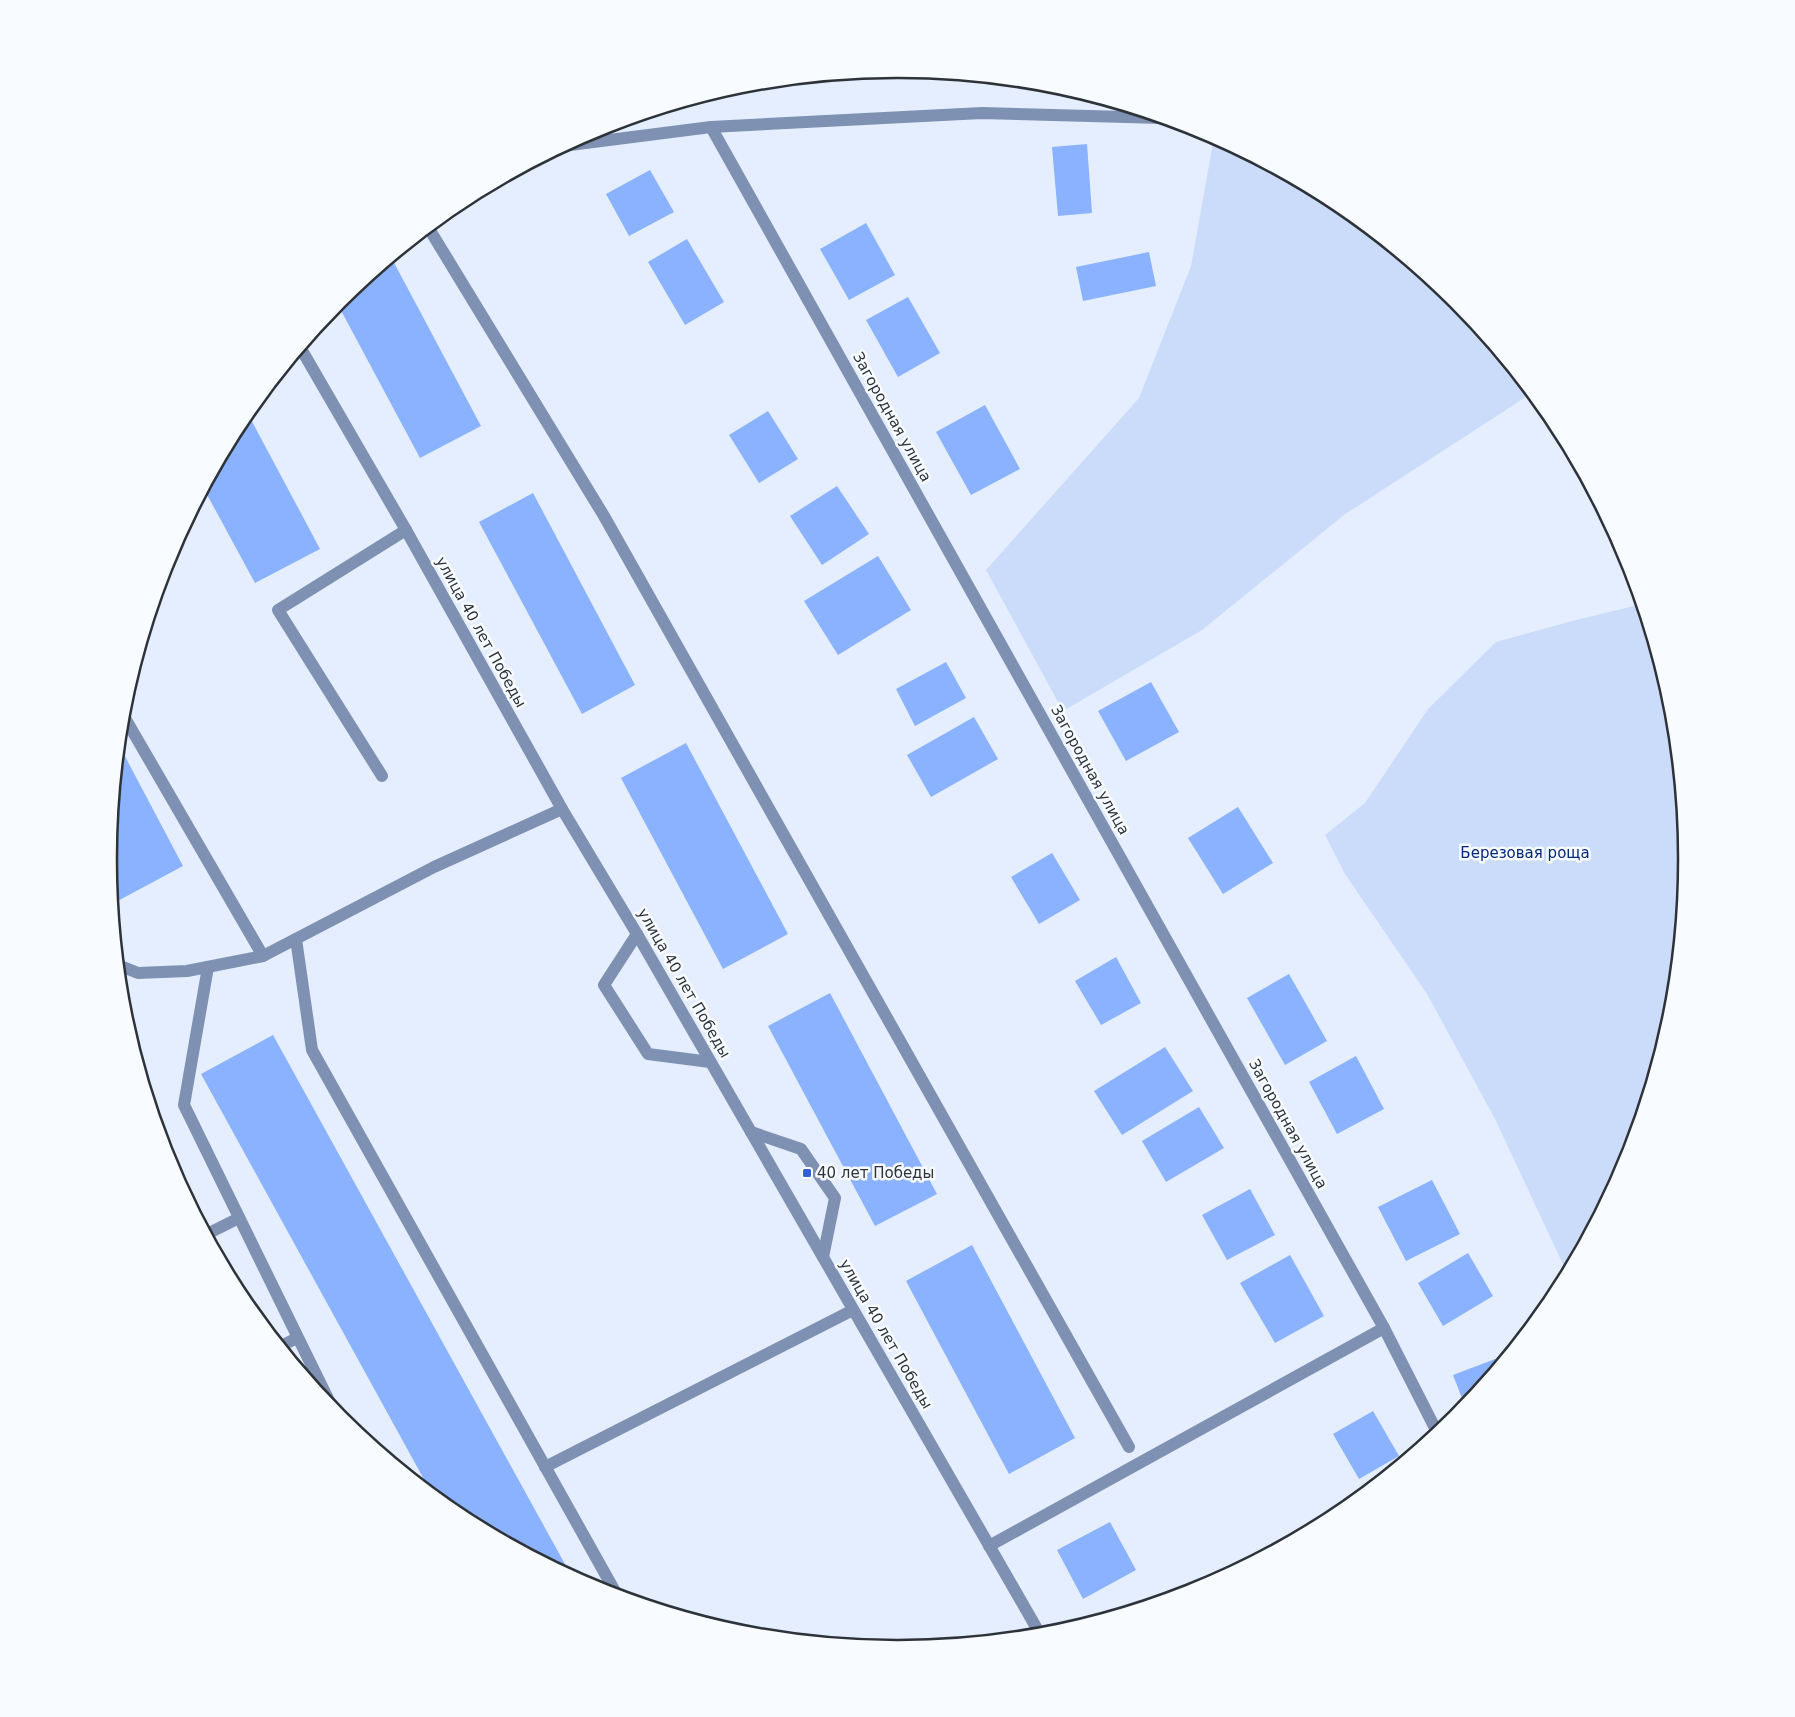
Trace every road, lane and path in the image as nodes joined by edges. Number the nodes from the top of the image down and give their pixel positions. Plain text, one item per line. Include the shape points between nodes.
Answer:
1 (1144, 118) edge
2 (711, 127) junction
3 (586, 143) edge
4 (431, 232) edge
5 (303, 352) edge
6 (406, 530) junction
7 (129, 725) edge
8 (382, 776) dead end
9 (562, 809) junction
10 (637, 934) junction
11 (296, 939) junction
12 (263, 956) junction
13 (208, 967) junction
14 (124, 968) edge
15 (710, 1062) junction
16 (751, 1132) junction
17 (239, 1218) junction
18 (212, 1232) edge
19 (823, 1257) junction
20 (853, 1310) junction
21 (1384, 1328) junction
22 (297, 1338) junction
23 (286, 1344) edge
24 (321, 1384) edge
25 (1434, 1426) edge
26 (1129, 1447) dead end
27 (545, 1467) junction
28 (989, 1546) junction
29 (611, 1584) edge
30 (1036, 1627) edge

1 - 2 street via 982,113
2 - 3 street
2 - 21 street, Загородная улица
4 - 26 street via 604,516
5 - 6 street, улица 40 лет Победы
6 - 8 street via 278,610
6 - 9 street, улица 40 лет Победы
7 - 12 street
9 - 10 street, улица 40 лет Победы
9 - 11 street via 434,867
10 - 15 street, улица 40 лет Победы
10 - 15 street via 604,985 648,1054
11 - 12 street
11 - 27 street via 312,1050
12 - 13 street
13 - 14 street via 138,973
13 - 17 street via 184,1105
15 - 16 street, улица 40 лет Победы
16 - 19 street, улица 40 лет Победы
16 - 19 street via 801,1149 835,1198
17 - 18 street
17 - 22 street
19 - 20 street, улица 40 лет Победы
20 - 27 street
20 - 28 street, улица 40 лет Победы
21 - 25 street, Загородная улица
21 - 28 street
22 - 23 street
22 - 24 street
27 - 29 street
28 - 30 street, улица 40 лет Победы

